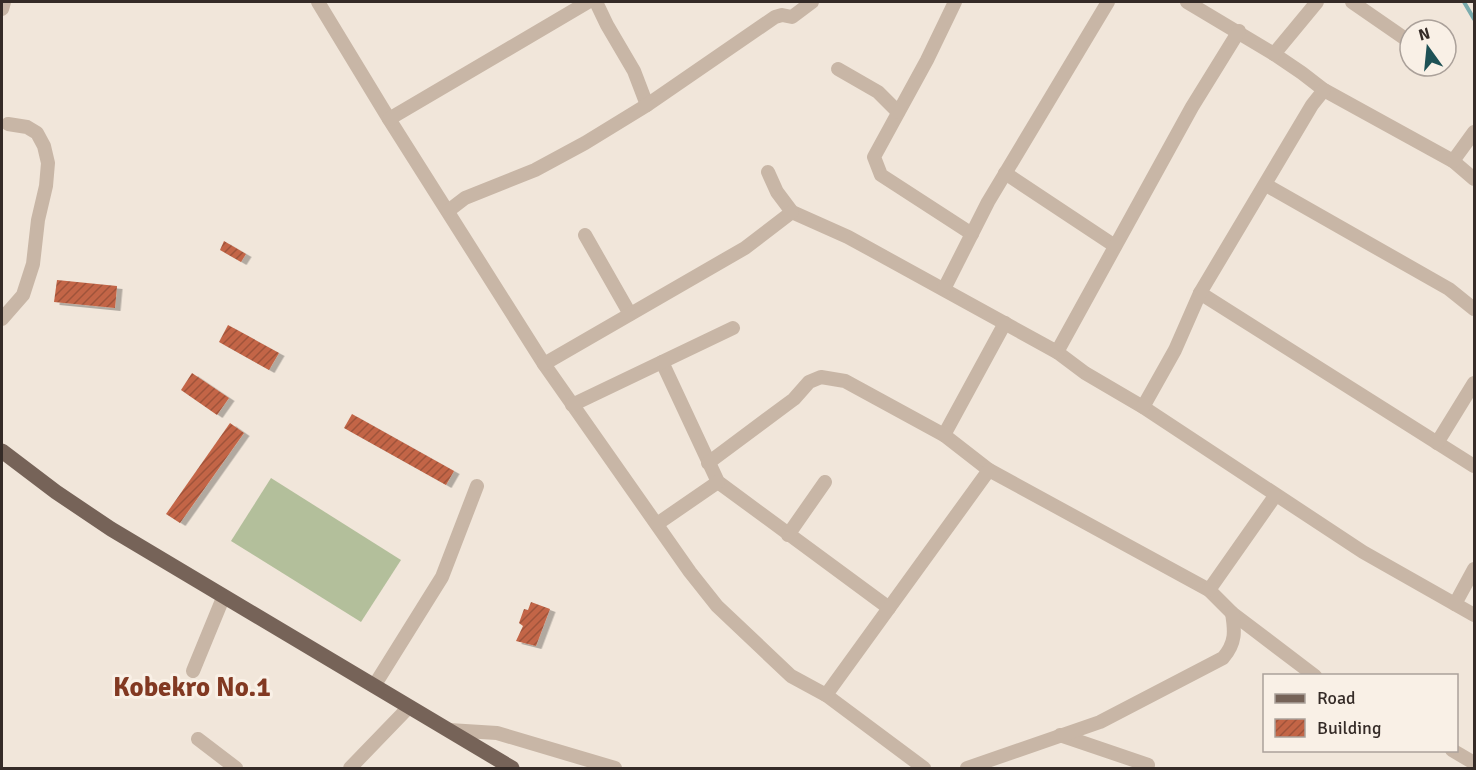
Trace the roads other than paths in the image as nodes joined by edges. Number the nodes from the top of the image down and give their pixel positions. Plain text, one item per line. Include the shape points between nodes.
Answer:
1 (4, 2) edge
2 (318, 2) edge
3 (588, 2) edge
4 (596, 2) edge
5 (778, 2) edge
6 (812, 2) edge
7 (955, 2) edge
8 (1108, 2) edge
9 (1187, 2) edge
10 (1317, 2) edge
11 (1352, 2) edge
12 (2, 9) edge
13 (792, 18) junction
14 (1239, 31) junction
15 (1398, 34) edge
16 (1274, 54) junction
17 (838, 69) dead end
18 (1324, 90) junction
19 (647, 105) junction
20 (898, 112) junction
21 (389, 119) junction
22 (8, 124) dead end
23 (1474, 132) edge
24 (1453, 161) junction
25 (768, 172) dead end
26 (1005, 172) junction
27 (1474, 179) edge
28 (1266, 185) junction
29 (448, 211) junction
30 (792, 212) junction
31 (972, 234) junction
32 (585, 235) dead end
33 (1115, 246) junction
34 (944, 290) junction
35 (1200, 293) junction
36 (1474, 309) edge
37 (630, 314) junction
38 (2, 319) edge
39 (1005, 323) junction
40 (734, 328) dead end
41 (1057, 352) junction
42 (662, 362) junction
43 (544, 364) junction
44 (1474, 383) edge
45 (572, 405) junction
46 (1143, 407) junction
47 (944, 435) junction
48 (1437, 443) junction
49 (2, 451) edge
50 (708, 463) junction
51 (1474, 466) edge
52 (989, 470) junction
53 (718, 482) junction
54 (825, 483) dead end
55 (477, 486) dead end
56 (1275, 496) junction
57 (657, 524) junction
58 (788, 535) junction
59 (1474, 569) edge
60 (1209, 590) junction
61 (223, 598) junction
62 (1455, 604) junction
63 (889, 608) junction
64 (1232, 613) junction
65 (1474, 615) edge
66 (193, 670) dead end
67 (1314, 674) edge
68 (374, 686) junction
69 (826, 695) junction
70 (410, 707) junction
71 (449, 730) junction
72 (1060, 735) junction
73 (198, 740) dead end
74 (1455, 752) edge
75 (1474, 763) edge
76 (984, 765) edge
77 (1148, 765) dead end
78 (236, 768) edge
79 (350, 768) edge
80 (512, 768) edge
81 (615, 768) edge
82 (921, 768) edge
83 (967, 768) edge

1 - 12 street
2 - 21 street
3 - 21 street
4 - 19 street via 634,71
5 - 13 street
6 - 13 street
7 - 20 street
8 - 26 street
9 - 14 street
10 - 16 street
11 - 15 street
13 - 19 street via 775,17
14 - 16 street
14 - 33 street
16 - 18 street
17 - 20 street via 878,92
18 - 24 street
18 - 28 street
19 - 29 street via 535,170 465,198
20 - 31 street via 874,157 881,175
21 - 29 street
22 - 38 street via 38,133 48,163 33,264 23,295
23 - 24 street
24 - 27 street
25 - 30 street
26 - 31 street
26 - 33 street
28 - 35 street
28 - 36 street via 1449,289
29 - 43 street
30 - 34 street via 848,237
30 - 37 street via 745,248
31 - 34 street
32 - 37 street
33 - 41 street
34 - 39 street
35 - 46 street
35 - 48 street
37 - 43 street
39 - 41 street
39 - 47 street
40 - 42 street
41 - 46 street
42 - 45 street
42 - 50 street
43 - 45 street
44 - 48 street
45 - 57 street
46 - 56 street
47 - 50 street via 845,381 821,377 809,382 794,399
47 - 52 street
48 - 51 street
49 - 61 main road via 111,530
50 - 53 street
52 - 60 street
52 - 63 street
53 - 57 street
53 - 58 street
54 - 58 street
55 - 68 street via 442,577
56 - 60 street
56 - 62 street
57 - 69 street via 717,606 791,676
58 - 63 street
59 - 62 street
60 - 64 street
61 - 66 street
61 - 68 main road
62 - 65 street
63 - 69 street
64 - 67 street
64 - 72 street via 1235,638 1223,658 1100,722
68 - 70 main road
69 - 82 street
70 - 71 main road
70 - 79 street
71 - 80 main road
71 - 81 street via 497,733
72 - 76 street
72 - 77 street
73 - 78 street
74 - 75 street
76 - 83 street

